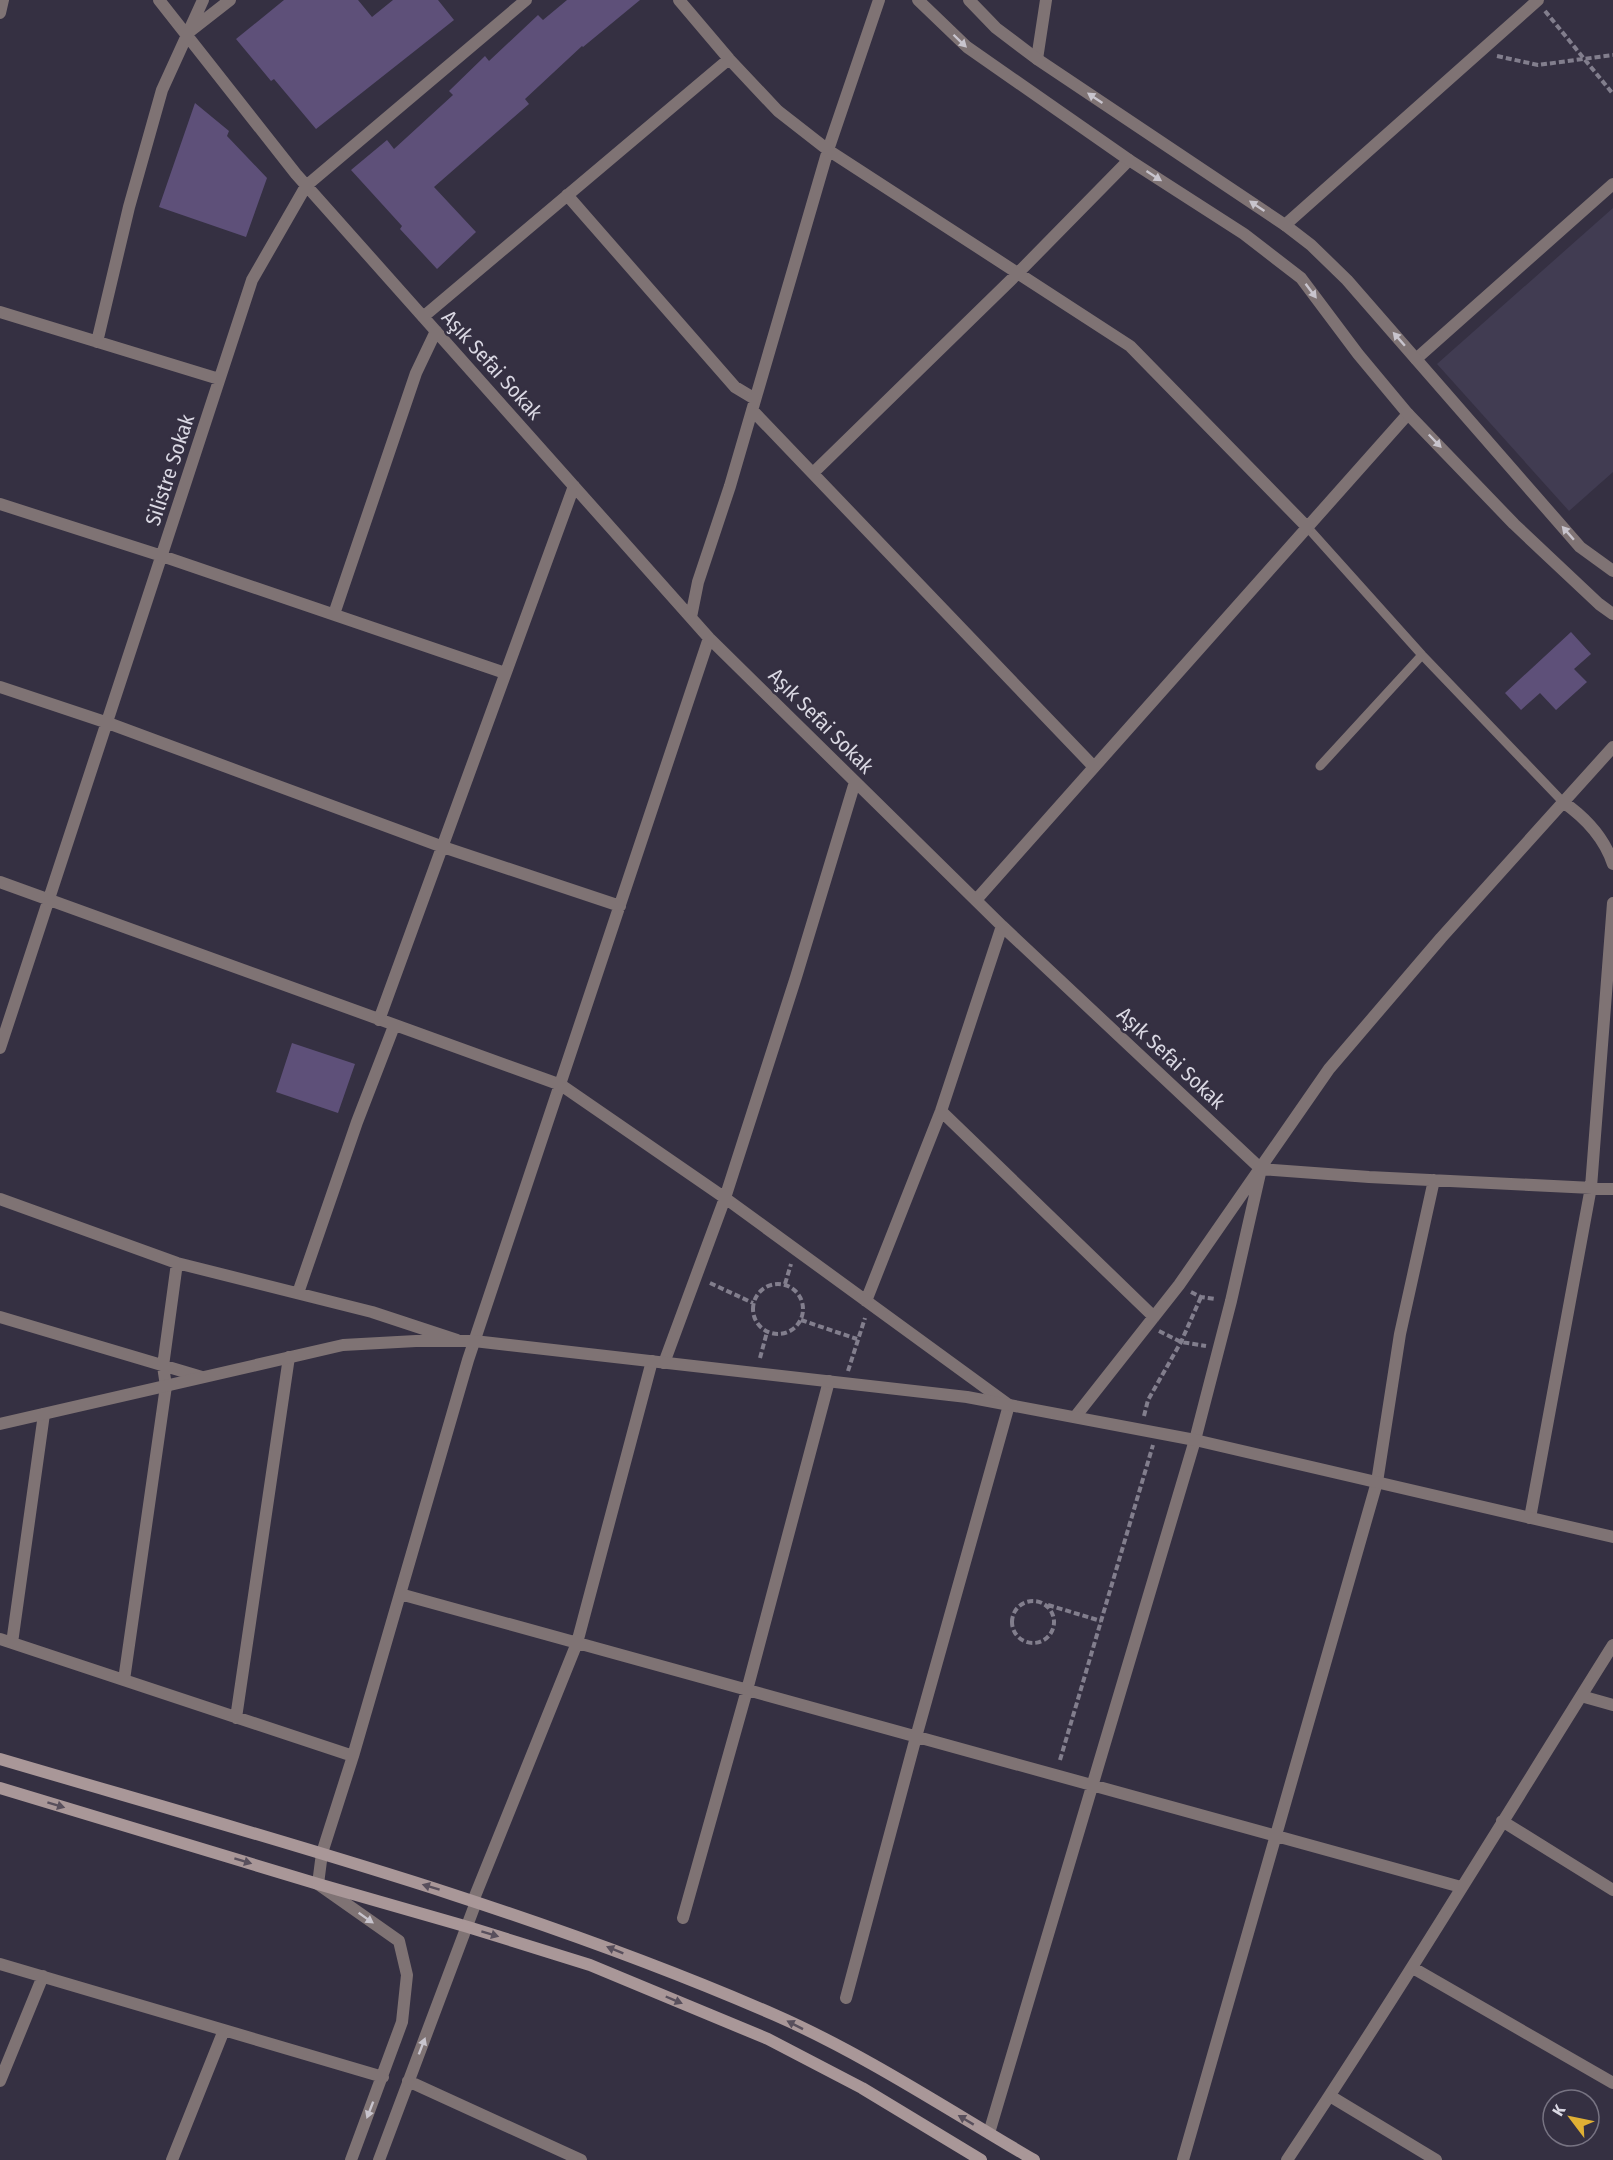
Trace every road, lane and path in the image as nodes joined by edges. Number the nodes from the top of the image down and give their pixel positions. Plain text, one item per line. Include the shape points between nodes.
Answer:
1 (3, 0) edge
2 (159, 0) edge
3 (202, 0) edge
4 (230, 0) edge
5 (526, 0) edge
6 (679, 0) edge
7 (879, 0) edge
8 (918, 0) edge
9 (969, 0) edge
10 (1046, 0) edge
11 (1537, 0) edge
12 (0, 13) edge
13 (186, 34) junction
14 (1479, 52) junction
15 (1613, 55) edge
16 (729, 59) junction
17 (1037, 59) junction
18 (1584, 59) junction
19 (1613, 94) edge
20 (828, 150) junction
21 (1129, 160) junction
22 (1613, 184) edge
23 (306, 186) junction
24 (567, 195) junction
25 (1285, 225) junction
26 (1018, 273) junction
27 (0, 312) edge
28 (423, 317) junction
29 (436, 331) junction
30 (97, 342) junction
31 (1416, 359) junction
32 (219, 379) junction
33 (753, 405) junction
34 (1408, 414) junction
35 (813, 473) junction
36 (574, 486) junction
37 (0, 504) edge
38 (1308, 528) junction
39 (162, 556) junction
40 (1613, 570) edge
41 (334, 614) junction
42 (1613, 614) edge
43 (691, 617) junction
44 (709, 638) junction
45 (1422, 655) junction
46 (505, 673) junction
47 (0, 687) edge
48 (108, 723) junction
49 (1613, 747) edge
50 (1094, 766) junction
51 (1320, 766) dead end
52 (855, 782) junction
53 (1563, 802) junction
54 (443, 847) junction
55 (1613, 864) edge
56 (0, 882) edge
57 (976, 900) junction
58 (50, 901) junction
59 (1613, 903) edge
60 (620, 906) junction
61 (1002, 926) junction
62 (5, 1017) edge
63 (380, 1020) junction
64 (394, 1026) junction
65 (0, 1048) edge
66 (561, 1085) junction
67 (940, 1111) junction
68 (1261, 1169) junction
69 (1434, 1180) junction
70 (1591, 1187) junction
71 (1613, 1188) edge
72 (724, 1198) junction
73 (0, 1199) edge
74 (177, 1263) junction
75 (695, 1277) junction
76 (1179, 1285) junction
77 (298, 1293) junction
78 (1201, 1297) junction
79 (1231, 1301) junction
80 (753, 1303) junction
81 (868, 1303) junction
82 (0, 1317) edge
83 (801, 1320) junction
84 (1151, 1321) junction
85 (767, 1332) junction
86 (858, 1339) junction
87 (461, 1341) junction
88 (474, 1341) junction
89 (1181, 1342) junction
90 (1219, 1348) junction
91 (289, 1358) junction
92 (658, 1362) junction
93 (163, 1366) junction
94 (755, 1373) junction
95 (202, 1377) junction
96 (829, 1381) junction
97 (844, 1383) junction
98 (166, 1386) junction
99 (1009, 1405) junction
100 (44, 1414) junction
101 (1075, 1417) junction
102 (0, 1424) edge
103 (1140, 1429) junction
104 (1157, 1433) junction
105 (1195, 1440) junction
106 (1377, 1482) junction
107 (1530, 1518) junction
108 (1613, 1537) edge
109 (400, 1594) junction
110 (1044, 1604) junction
111 (1101, 1622) junction
112 (6, 1641) edge
113 (577, 1643) junction
114 (1613, 1645) edge
115 (124, 1680) junction
116 (747, 1690) junction
117 (1581, 1696) junction
118 (1613, 1705) edge
119 (236, 1718) junction
120 (916, 1737) junction
121 (353, 1756) junction
122 (0, 1759) edge
123 (1056, 1776) junction
124 (1092, 1786) junction
125 (0, 1788) edge
126 (1502, 1821) junction
127 (1275, 1836) junction
128 (322, 1853) junction
129 (318, 1884) junction
130 (1461, 1887) junction
131 (1613, 1890) edge
132 (475, 1901) junction
133 (683, 1918) dead end
134 (468, 1927) junction
135 (0, 1964) edge
136 (1413, 1968) junction
137 (43, 1976) junction
138 (846, 1998) dead end
139 (224, 2030) junction
140 (383, 2077) junction
141 (0, 2081) edge
142 (408, 2081) junction
143 (1613, 2083) edge
144 (1330, 2096) junction
145 (989, 2133) junction
146 (967, 2156) edge
147 (566, 2157) edge
148 (172, 2160) edge
149 (351, 2160) edge
150 (379, 2160) edge
151 (581, 2160) edge
152 (981, 2160) edge
153 (1034, 2160) edge
154 (1183, 2160) edge
155 (1287, 2160) edge
156 (1436, 2160) edge

1 - 12 street
2 - 13 street, Aşık Sefai Sokak
3 - 13 street
4 - 13 street
5 - 23 street, Silistre Sokak
6 - 16 street
7 - 20 street
8 -> 21 street via 967,47
9 - 17 street via 996,28
10 - 17 street
11 - 14 street
11 - 18 path
13 - 23 street, Aşık Sefai Sokak
13 - 30 street via 162,90
14 - 18 path via 1538,66
14 - 25 street
15 - 18 path
16 - 20 street via 778,111
16 - 24 street
25 -> 17 street
18 - 19 path
20 - 26 street
20 - 33 street
21 - 26 street
21 -> 34 street via 1244,234 1301,278
22 - 31 street
23 - 28 street, Aşık Sefai Sokak
23 - 32 street, Silistre Sokak via 252,280
24 - 28 street
24 - 33 street
31 -> 25 street via 1347,280
26 - 35 street
26 - 38 street via 1130,345
27 - 30 street
28 - 29 street, Aşık Sefai Sokak
29 - 36 street, Aşık Sefai Sokak
29 - 41 street via 416,373
30 - 32 street
40 -> 31 street via 1580,547
32 - 39 street, Silistre Sokak
33 - 35 street
33 - 43 street via 698,582
34 - 38 street
34 -> 42 street via 1514,524
35 - 50 street
36 - 43 street, Aşık Sefai Sokak
36 - 46 street
37 - 39 street
38 - 45 lane
38 - 50 street
39 - 41 street
39 - 48 street, Silistre Sokak
41 - 46 street
43 - 44 street, Aşık Sefai Sokak
44 - 52 street, Aşık Sefai Sokak
44 - 60 street
45 - 51 lane
45 - 53 lane
46 - 54 street
47 - 48 street
48 - 54 street
48 - 58 street, Silistre Sokak
49 - 53 street
50 - 57 street
52 - 57 street, Aşık Sefai Sokak
52 - 72 street
53 - 55 street via 1590,824
53 - 68 street via 1329,1069
54 - 60 street
54 - 63 street
56 - 58 street
57 - 61 street, Aşık Sefai Sokak
58 - 62 street, Silistre Sokak
58 - 63 street
59 - 70 street
60 - 66 street
61 - 67 street
61 - 68 street, Aşık Sefai Sokak
62 - 65 street, Silistre Sokak
63 - 64 street
64 - 66 street
64 - 77 street
66 - 72 street
66 - 88 street
67 - 81 street
67 - 84 street
68 - 69 street
68 - 76 street
68 - 79 street
69 - 70 street
69 - 106 street via 1400,1334
70 - 71 street
70 - 107 street
72 - 75 street
72 - 81 street
73 - 74 street
74 - 77 street
74 - 93 street
75 - 80 path
75 - 92 street
76 - 78 path
76 - 84 street
77 - 87 street
78 - 79 path
78 - 89 path
79 - 90 street
80 - 83 path via 764,1287 785,1284 796,1290 801,1300
80 - 85 path via 755,1321
81 - 86 path
81 - 99 street
82 - 93 street
83 - 85 path via 789,1332
83 - 86 path
84 - 89 path
84 - 101 street
85 - 94 path
86 - 97 path
87 - 88 street
87 - 91 street via 343,1345
88 - 92 street
88 - 109 street
89 - 90 path
89 - 103 path via 1148,1400
90 - 105 street
91 - 95 street
91 - 119 street
92 - 94 street
92 - 113 street
93 - 95 street
93 - 98 street
94 - 96 street
95 - 98 street
96 - 97 street
96 - 116 street
97 - 99 street
98 - 100 street
98 - 115 street
99 - 101 street
99 - 120 street
100 - 102 street
100 - 112 street
101 - 103 street
103 - 104 street
104 - 105 street
104 - 111 path
105 - 106 street
105 - 124 street
106 - 107 street
106 - 127 street
107 - 108 street
109 - 113 street
109 - 121 street
110 - 110 path via 1031,1601 1017,1607 1012,1623 1021,1640 1039,1643 1050,1635 1053,1614
110 - 111 path
111 - 123 path
112 - 115 street
113 - 116 street
113 - 132 street
114 - 117 street
115 - 119 street
116 - 120 street
116 - 133 street
117 - 118 street
117 - 126 street
119 - 121 street
120 - 123 street
120 - 138 street
121 - 128 street
122 - 128 main road
123 - 124 street
124 - 127 street
124 - 145 street
125 -> 129 main road
126 - 130 street
126 - 131 street
127 - 130 street
127 - 154 street
128 - 129 street
132 -> 128 main road
129 - 134 main road
129 -> 140 street via 399,1941 407,1975 402,2022
130 - 136 street
132 - 134 street
145 -> 132 main road via 874,2066 777,2016 600,1944
142 -> 134 street
134 -> 146 main road via 590,1965 768,2039 862,2088
135 - 137 street
136 - 143 street
136 - 144 street
137 - 139 street
137 - 141 street
139 - 140 street
139 - 148 street
140 -> 149 street
142 - 147 street
142 - 150 street
144 - 155 street
144 - 156 street
145 - 153 main road
146 - 152 main road
147 - 151 street

